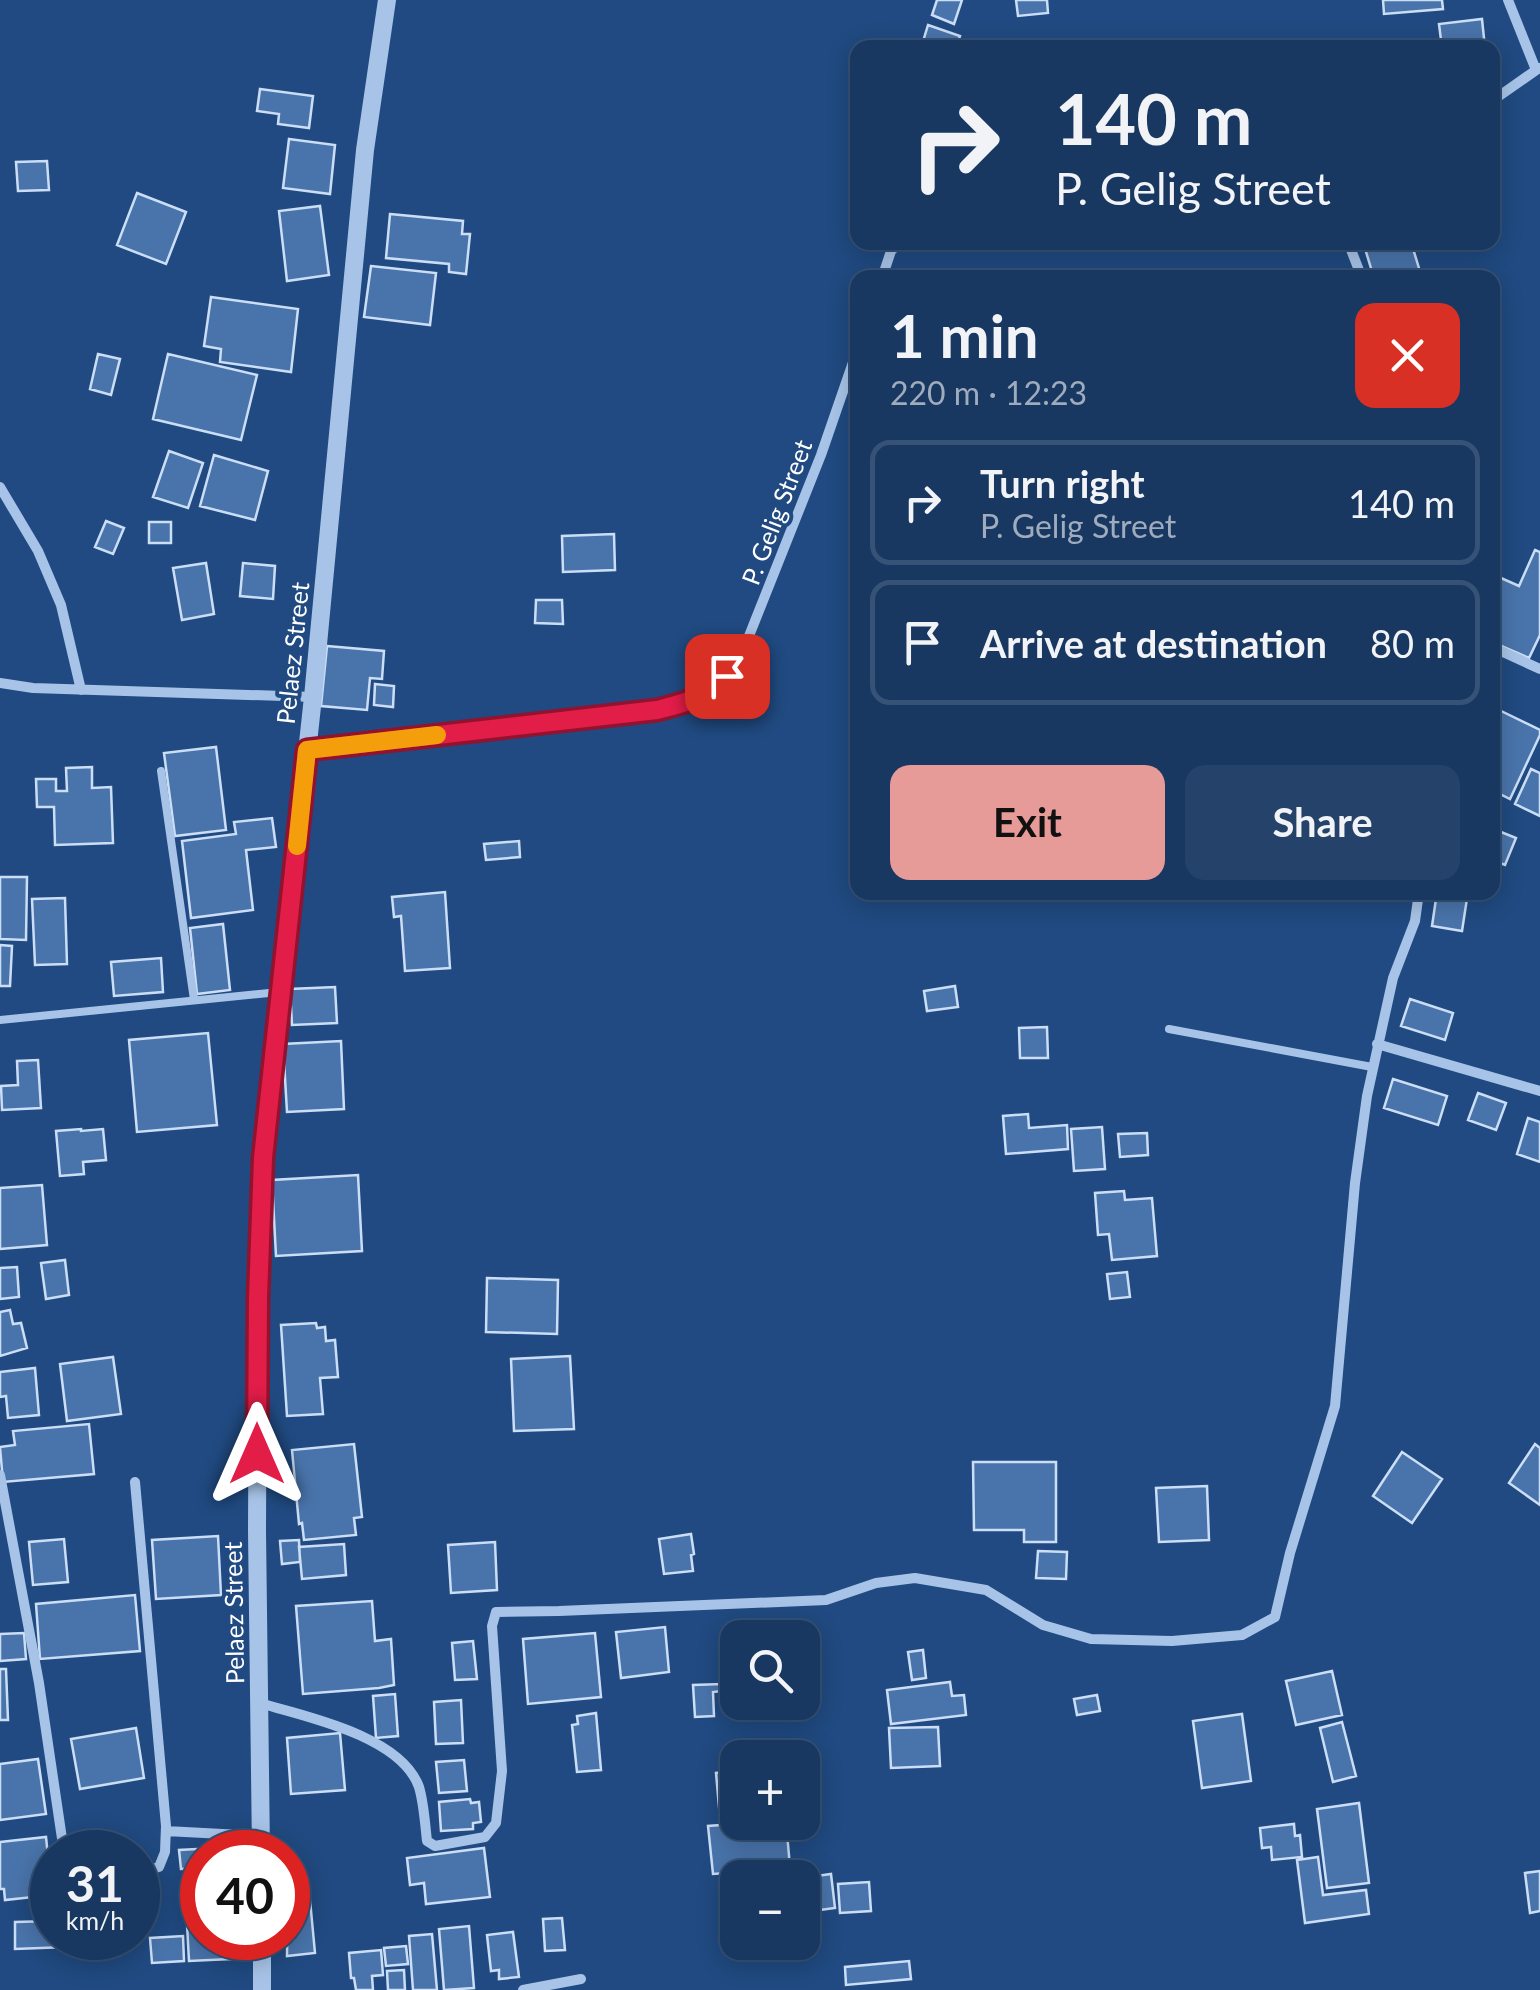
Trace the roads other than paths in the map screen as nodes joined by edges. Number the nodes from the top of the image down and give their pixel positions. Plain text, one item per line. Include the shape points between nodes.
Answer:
1 (388, 0) edge
2 (1508, 0) edge
3 (1538, 69) edge
4 (1500, 95) edge
5 (850, 371) edge
6 (0, 487) edge
7 (1500, 651) edge
8 (1540, 669) edge
9 (0, 682) edge
10 (81, 690) junction
11 (313, 697) junction
12 (307, 750) junction
13 (160, 771) dead end
14 (1419, 900) edge
15 (281, 992) junction
16 (194, 1000) junction
17 (0, 1020) edge
18 (1169, 1029) dead end
19 (1377, 1044) junction
20 (1372, 1066) junction
21 (1540, 1091) edge
22 (0, 1475) edge
23 (135, 1482) dead end
24 (259, 1703) junction
25 (61, 1830) edge
26 (261, 1830) edge
27 (166, 1832) junction
28 (180, 1834) edge
29 (160, 1864) edge
30 (262, 1960) edge
31 (581, 1979) dead end
32 (262, 1990) edge
33 (523, 1990) edge

1 - 11 street, Pelaez Street via 366,150
2 - 3 street
3 - 4 street
5 - 12 street, P. Gelig Street via 741,656 710,692 657,710
6 - 10 street via 62,604
7 - 8 street
9 - 10 street
10 - 11 street
11 - 12 street, Pelaez Street
12 - 15 street, Pelaez Street
13 - 16 lane
14 - 19 street
15 - 16 lane
15 - 24 street, Pelaez Street via 263,1158 258,1298
16 - 17 lane
18 - 20 lane
19 - 20 street
19 - 21 street
20 - 24 street via 1335,1406 1275,1617 1242,1635 1091,1639 1043,1625 986,1590 915,1578 876,1582 826,1600 496,1612 502,1771 496,1823 484,1837 434,1846 427,1841 418,1786 404,1763 336,1725
22 - 25 street
23 - 27 street
24 - 26 street, Pelaez Street
27 - 28 street
27 - 29 street
30 - 32 street
31 - 33 street

